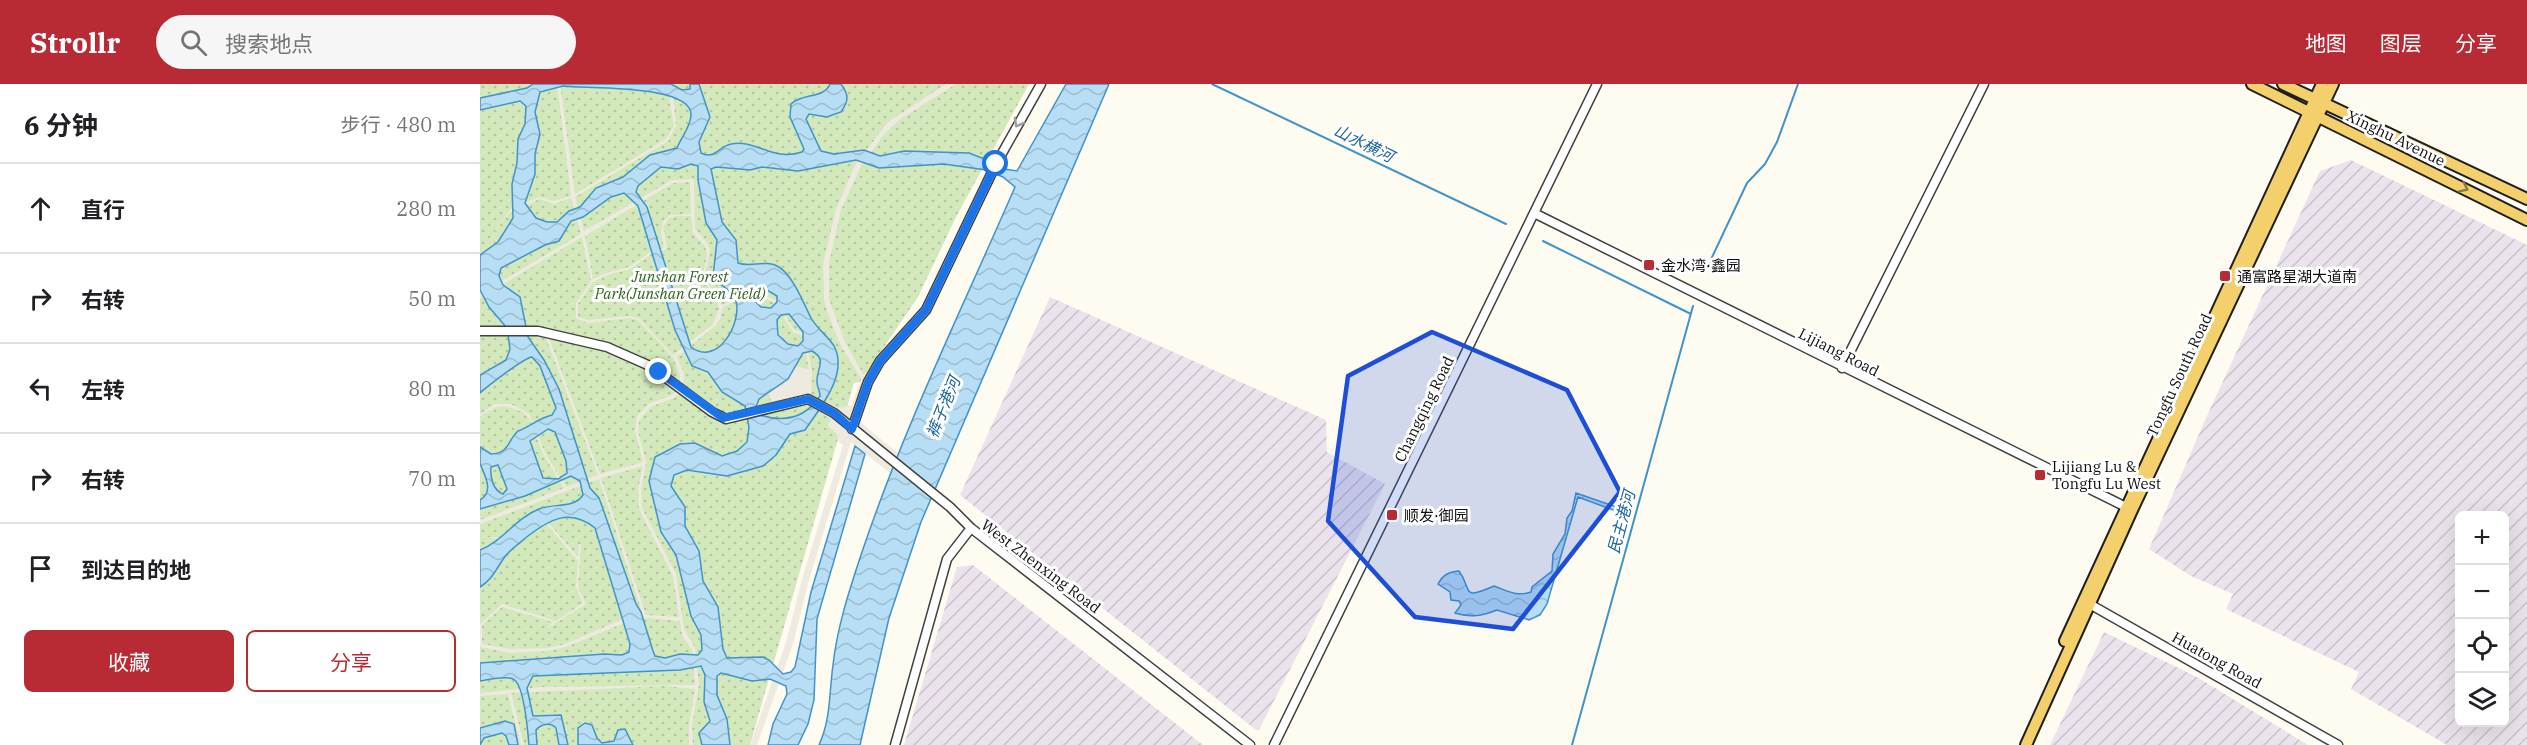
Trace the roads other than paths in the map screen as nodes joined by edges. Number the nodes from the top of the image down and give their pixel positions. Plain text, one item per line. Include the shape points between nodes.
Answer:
1 (1041, 84) edge
2 (1597, 84) edge
3 (1984, 84) edge
4 (2252, 84) edge
5 (2283, 84) edge
6 (2322, 84) edge
7 (2334, 84) edge
8 (2319, 102) junction
9 (2313, 114) junction
10 (2527, 199) edge
11 (1536, 214) junction
12 (2527, 220) edge
13 (480, 331) edge
14 (1842, 368) junction
15 (852, 429) junction
16 (2129, 509) junction
17 (971, 528) junction
18 (2086, 602) junction
19 (895, 745) edge
20 (1250, 745) edge
21 (1274, 745) edge
22 (2018, 745) edge
23 (2025, 745) edge
24 (2338, 745) edge

1 -> 15 street via 996,164 926,310 880,361 868,382
2 - 11 street, Changqing Road
3 - 14 street
4 - 9 main road, Xinghu Avenue
5 - 8 main road, Xinghu Avenue
6 - 8 main road, Tongfu South Road
7 - 8 main road, Tongfu South Road
8 - 9 main road, Tongfu South Road
8 - 10 main road, Xinghu Avenue
9 -> 12 main road, Xinghu Avenue
9 - 16 main road, Tongfu South Road
11 - 14 street, Lijiang Road
11 - 21 street, Changqing Road
13 - 15 street via 551,333 607,347 659,372 717,416 726,418 808,399 834,413
14 - 16 street, Lijiang Road
15 - 17 street
16 - 18 main road, Tongfu South Road
17 - 19 street, West Zhenxing Road via 947,559
17 - 20 street, West Zhenxing Road
18 - 22 main road, Tongfu South Road
18 - 23 main road, Tongfu South Road
18 - 24 street, Huatong Road

